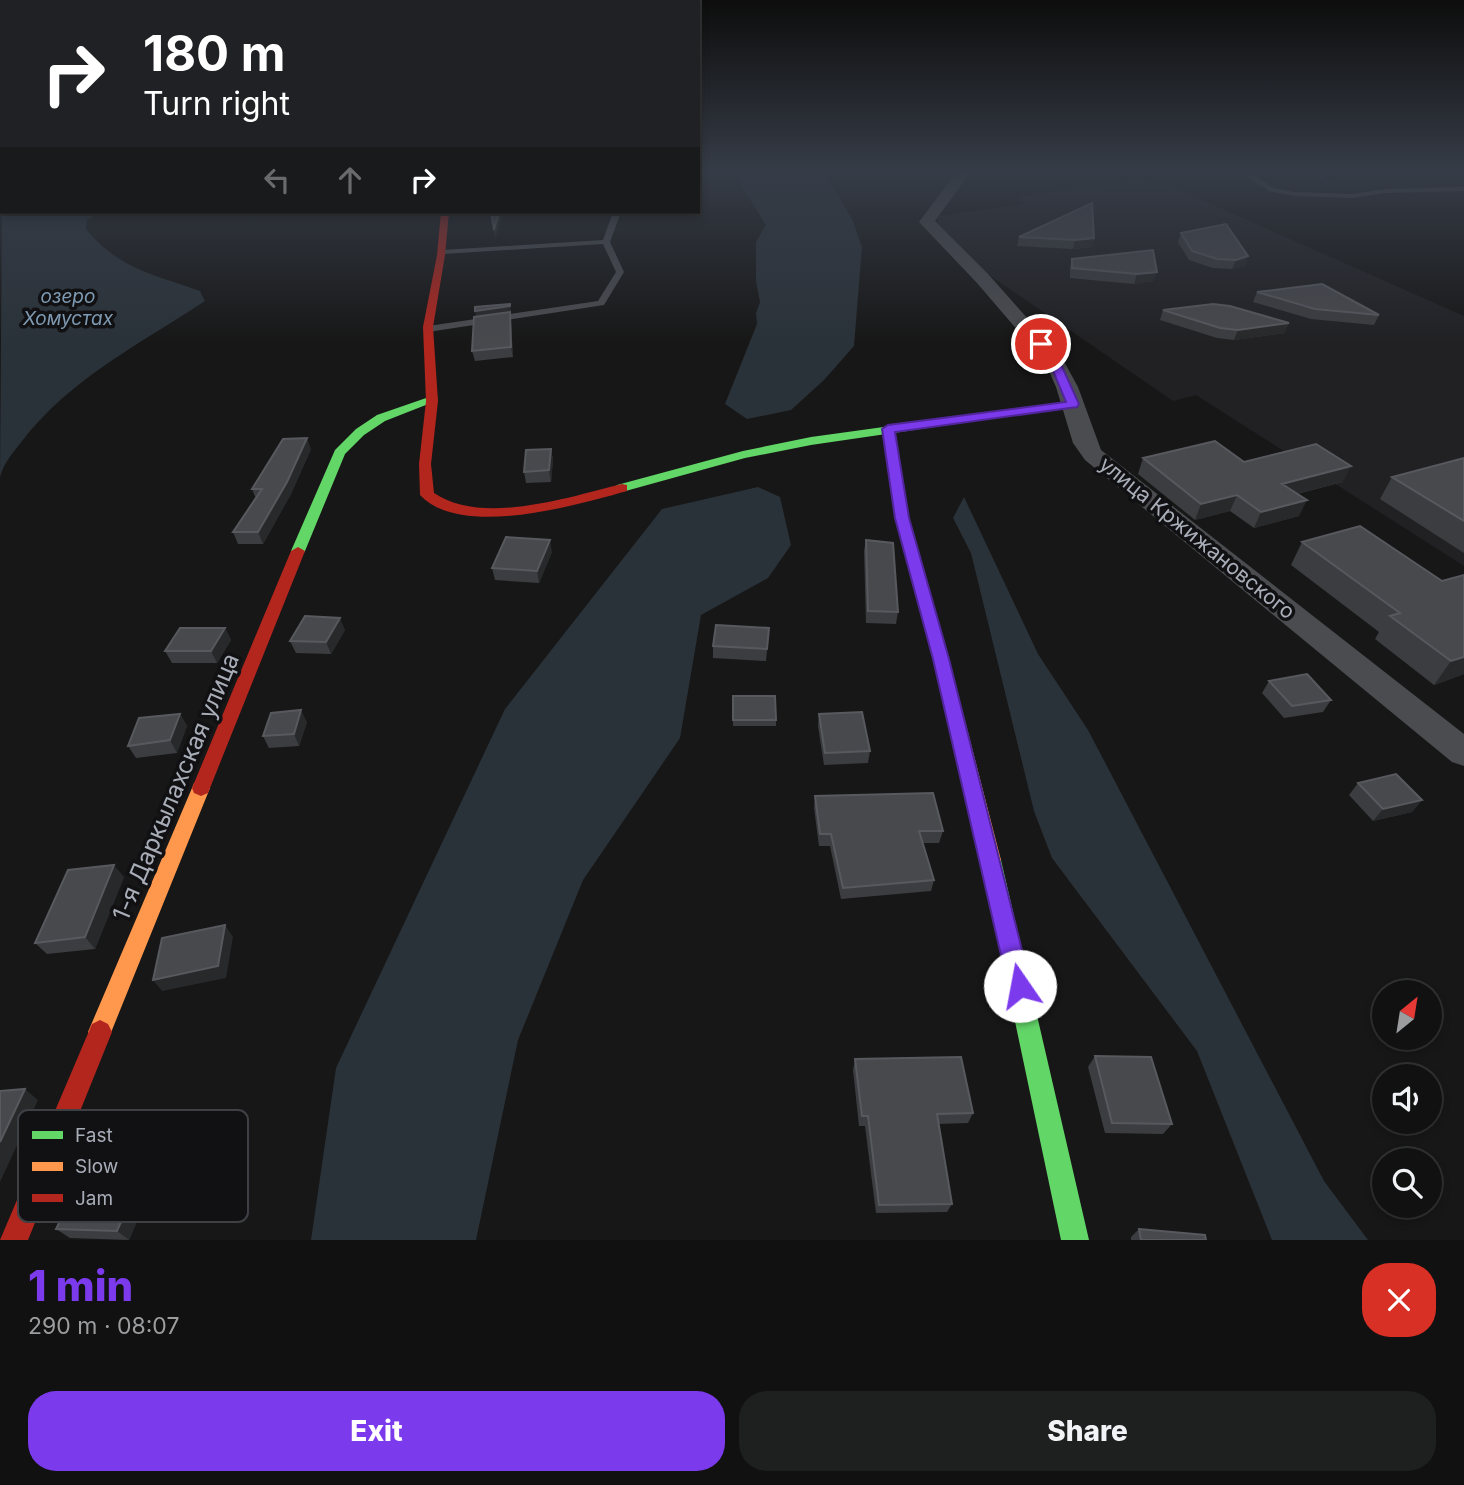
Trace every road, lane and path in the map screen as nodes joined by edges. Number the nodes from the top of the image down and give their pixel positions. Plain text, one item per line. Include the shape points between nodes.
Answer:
1 (444, 228) edge
2 (611, 228) edge
3 (933, 228) edge
4 (606, 242) junction
5 (443, 252) junction
6 (428, 329) junction
7 (432, 399) junction
8 (1073, 404) junction
9 (888, 429) junction
10 (1464, 752) edge
11 (68, 1110) edge
12 (21, 1222) edge
13 (14, 1240) edge
14 (1075, 1240) edge

1 - 5 street
2 - 4 lane
3 - 8 street, улица Кржижановского via 1054,360
4 - 5 lane
4 - 6 lane via 620,272 601,303
5 - 6 street
6 - 7 street
7 - 9 street via 424,489 433,505 462,511 559,502 773,448
7 - 11 street, 1-я Даркылахская улица via 384,415 339,453
8 - 9 street
8 - 10 street, улица Кржижановского via 1085,443 1099,460
9 - 14 street via 902,518 1009,935
12 - 13 street, 1-я Даркылахская улица

